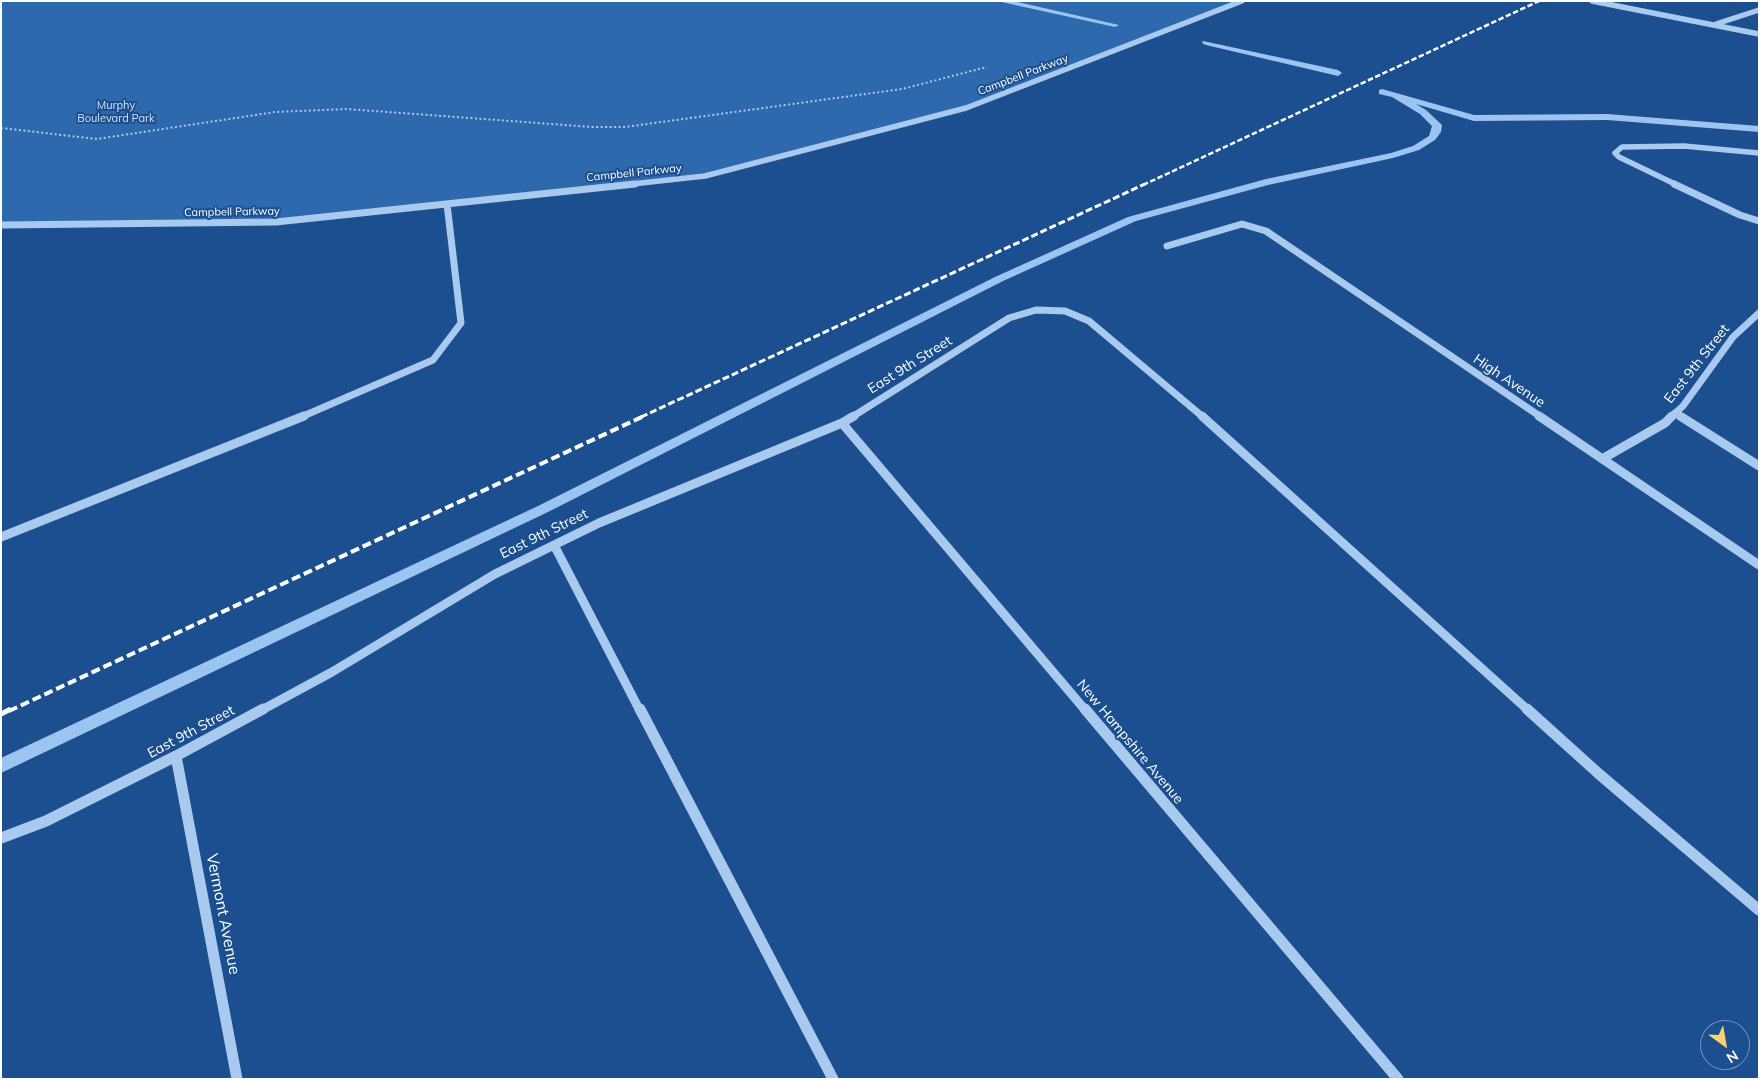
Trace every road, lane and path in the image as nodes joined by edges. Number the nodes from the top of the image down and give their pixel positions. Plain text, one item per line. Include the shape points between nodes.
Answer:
1 (1242, 1) edge
2 (1592, 1) edge
3 (1759, 10) edge
4 (1714, 25) junction
5 (1759, 34) edge
6 (994, 66) dead end
7 (1, 128) edge
8 (1759, 153) edge
9 (447, 204) junction
10 (1759, 221) edge
11 (1, 225) edge
12 (1167, 246) dead end
13 (1759, 313) edge
14 (1675, 413) junction
15 (842, 423) junction
16 (1602, 459) junction
17 (1759, 466) edge
18 (1, 536) edge
19 (554, 545) junction
20 (1759, 565) edge
21 (176, 756) junction
22 (1, 838) edge
23 (1759, 910) edge
24 (237, 1079) edge
25 (832, 1079) edge
26 (1398, 1079) edge

1 - 9 street, Campbell Parkway via 966,108 714,173
2 - 4 street
3 - 4 street
4 - 5 street
6 - 7 path via 902,89 625,127 347,109 274,112 97,138
8 - 10 street via 1684,146 1622,147 1615,152 1740,215
9 - 11 street, Campbell Parkway via 276,222
9 - 18 street via 461,323 432,360 344,400
12 - 16 street, High Avenue via 1242,224 1266,232
13 - 14 street, East 9th Street via 1734,337
14 - 16 street, East 9th Street via 1658,427
14 - 17 street
15 - 19 street, East 9th Street via 600,522
15 - 23 street, East 9th Street via 1009,318 1036,310 1065,311 1089,321 1209,422 1600,774
15 - 26 street, New Hampshire Avenue
16 - 20 street, High Avenue
19 - 21 street, East 9th Street via 495,574 332,672
19 - 25 street
21 - 22 street, East 9th Street via 46,821
21 - 24 street, Vermont Avenue

